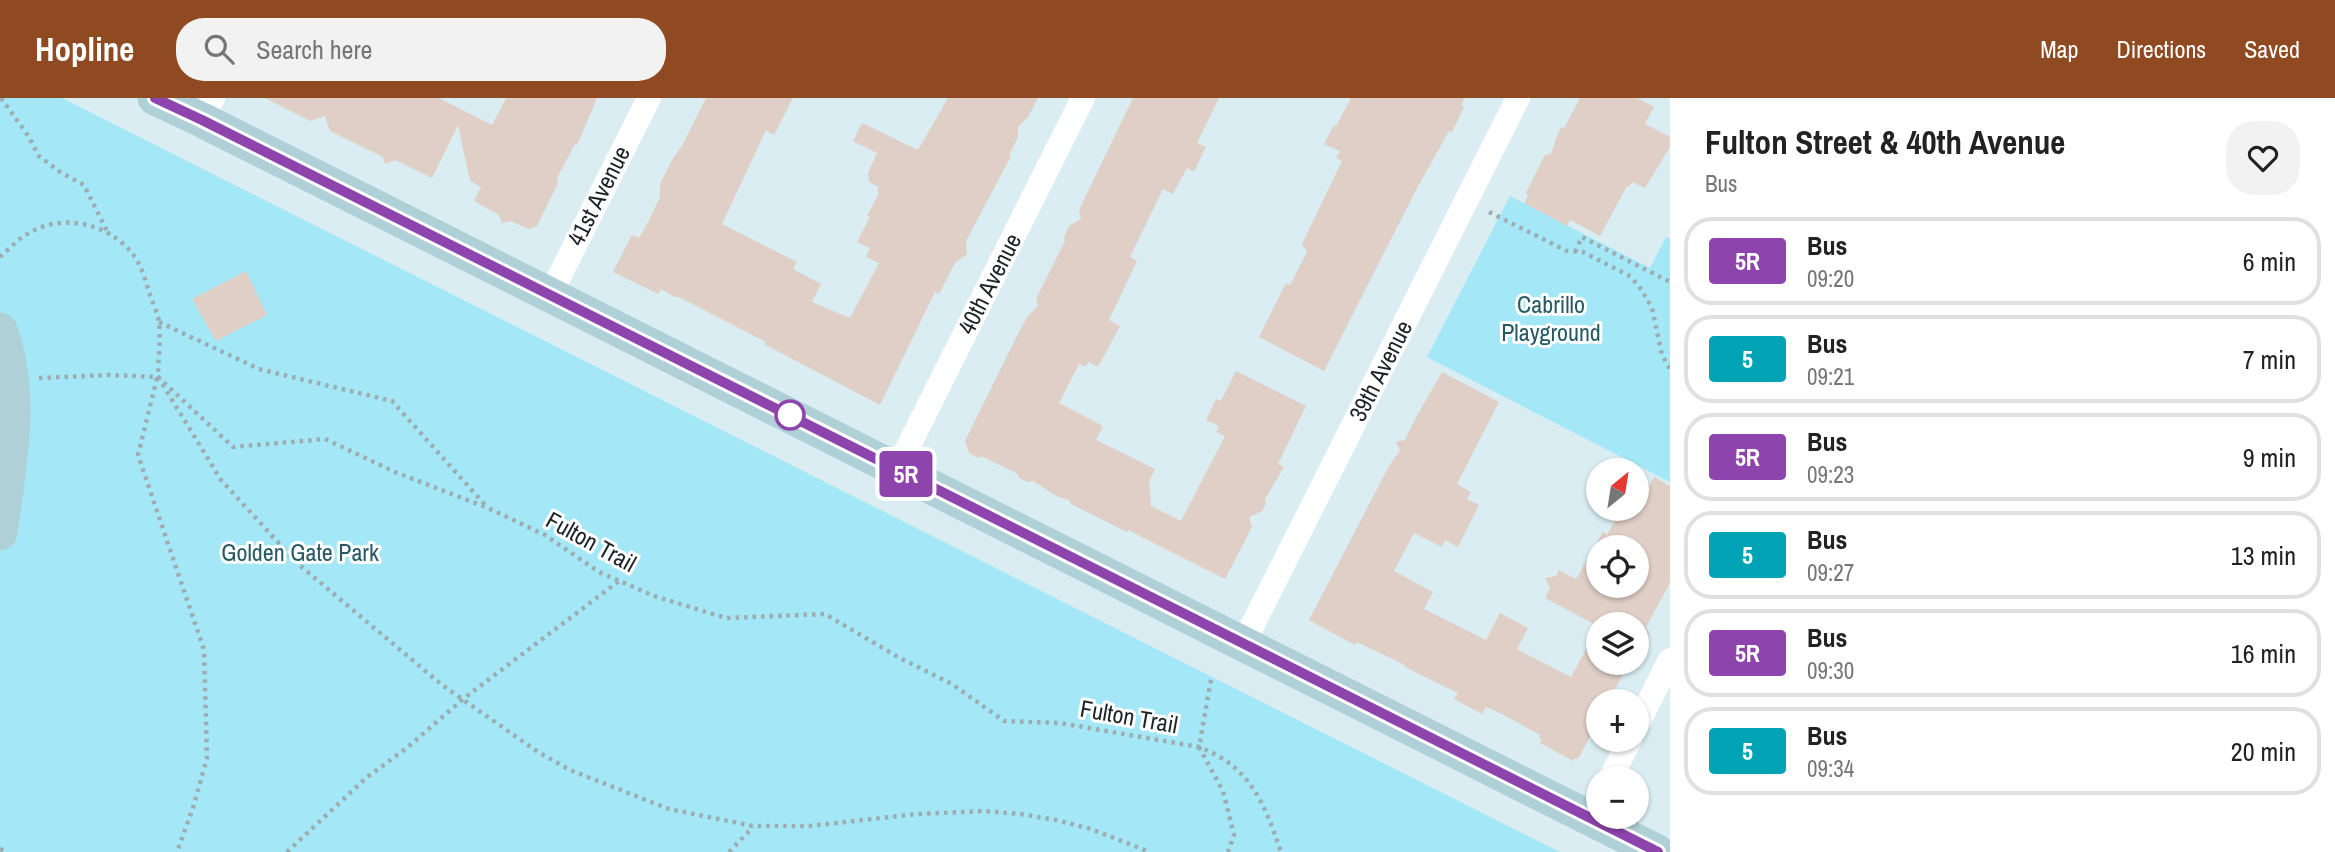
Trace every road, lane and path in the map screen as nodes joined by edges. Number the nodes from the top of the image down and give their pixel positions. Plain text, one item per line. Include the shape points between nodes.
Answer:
1 (1, 98) edge
2 (155, 98) edge
3 (649, 98) edge
4 (1083, 98) edge
5 (1518, 98) edge
6 (207, 109) edge
7 (1466, 200) junction
8 (108, 234) junction
9 (1575, 252) junction
10 (0, 257) edge
11 (1670, 282) edge
12 (550, 295) junction
13 (159, 322) junction
14 (0, 330) edge
15 (1670, 369) edge
16 (158, 377) junction
17 (12, 380) junction
18 (897, 469) junction
19 (488, 508) junction
20 (0, 533) edge
21 (620, 580) junction
22 (1243, 644) junction
23 (1670, 660) edge
24 (1211, 680) dead end
25 (463, 699) junction
26 (1649, 701) edge
27 (1199, 747) junction
28 (1586, 807) edge
29 (753, 826) junction
30 (1622, 829) edge
31 (0, 849) edge
32 (8, 852) edge
33 (177, 852) edge
34 (287, 852) edge
35 (729, 852) edge
36 (1150, 852) edge
37 (1228, 852) edge
38 (1281, 852) edge
39 (1657, 852) edge

1 - 8 path via 38,156 84,185
2 - 6 main road
3 - 12 street, 41st Avenue
4 - 18 street, 40th Avenue
5 - 7 street, 39th Avenue
6 - 12 main road
7 - 9 path
7 - 22 street, 39th Avenue
8 - 10 path via 83,223 49,225 28,234
8 - 13 path via 141,268
9 - 11 path via 1582,237
9 - 15 path via 1628,275 1639,286 1652,309 1662,355
12 - 18 main road
13 - 16 path
13 - 19 path via 259,369 392,401
14 - 17 main road
16 - 17 path
16 - 19 path, Fulton Trail via 233,447 325,439
16 - 25 path via 221,480 298,563
16 - 33 path via 138,455 204,650 207,758
17 - 20 main road via 13,428
18 - 22 main road
19 - 21 path, Fulton Trail via 545,535 599,572
21 - 25 path
21 - 27 path, Fulton Trail via 654,596 726,618 825,614 952,684 1004,721 1060,723
22 - 28 main road
23 - 26 street
24 - 27 path
25 - 29 path via 570,770 669,809
25 - 34 path via 353,789
27 - 37 path via 1223,791 1234,835
27 - 38 path, Fulton Trail via 1219,755 1244,775 1265,808
29 - 35 path
29 - 36 path via 809,827 917,814 996,812 1091,829
30 - 39 main road
31 - 32 path

